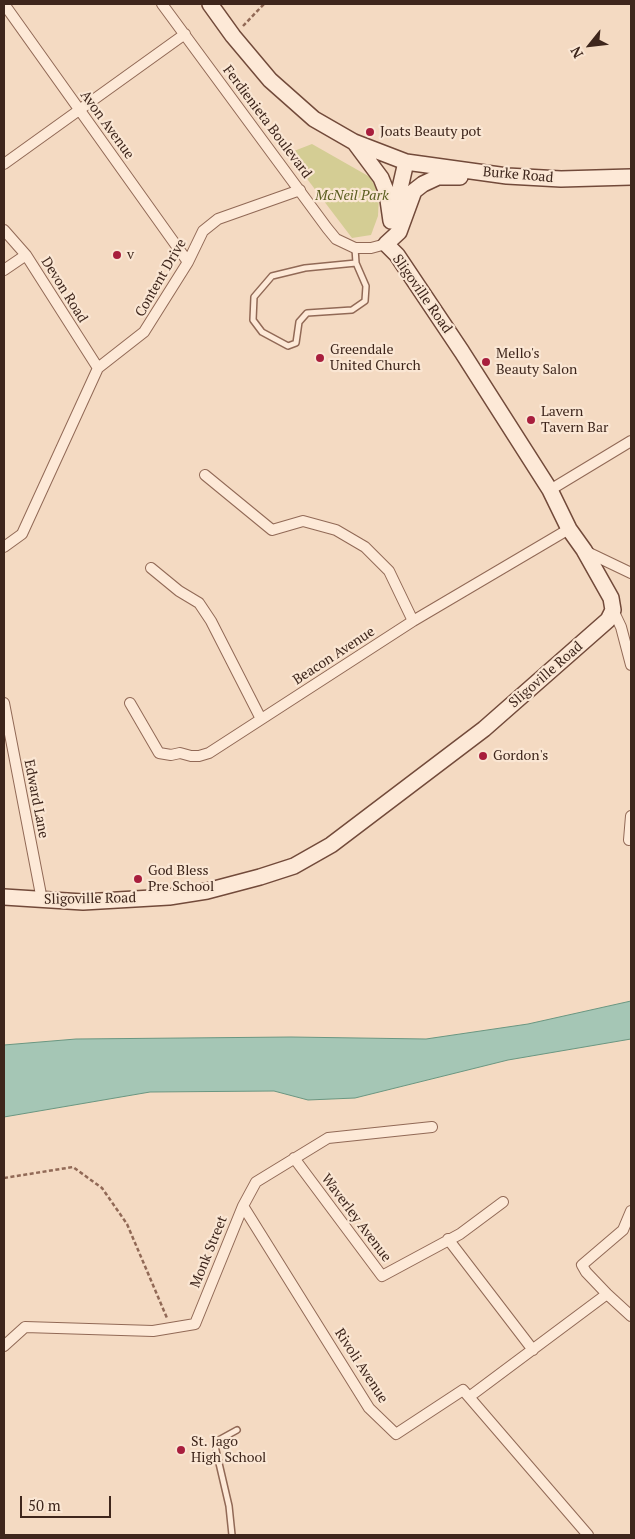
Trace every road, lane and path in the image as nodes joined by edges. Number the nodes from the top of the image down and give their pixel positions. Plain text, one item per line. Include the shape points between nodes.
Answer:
1 (4, 4) edge
2 (162, 4) edge
3 (210, 4) edge
4 (264, 4) edge
5 (185, 34) junction
6 (233, 36) junction
7 (79, 110) junction
8 (354, 142) junction
9 (406, 162) junction
10 (4, 164) edge
11 (507, 176) junction
12 (631, 177) edge
13 (300, 190) junction
14 (390, 221) junction
15 (4, 230) edge
16 (386, 244) junction
17 (355, 248) junction
18 (26, 255) junction
19 (188, 262) junction
20 (356, 263) junction
21 (4, 270) edge
22 (98, 368) junction
23 (631, 441) edge
24 (205, 475) dead end
25 (550, 490) junction
26 (569, 529) junction
27 (4, 547) edge
28 (584, 550) junction
29 (150, 568) dead end
30 (631, 573) edge
31 (613, 610) junction
32 (413, 621) junction
33 (631, 665) edge
34 (4, 703) edge
35 (130, 704) dead end
36 (261, 719) junction
37 (631, 816) edge
38 (629, 840) dead end
39 (4, 897) edge
40 (42, 900) junction
41 (432, 1127) dead end
42 (294, 1158) junction
43 (4, 1178) edge
44 (503, 1202) dead end
45 (243, 1206) junction
46 (631, 1210) edge
47 (448, 1239) junction
48 (607, 1294) junction
49 (631, 1316) edge
50 (172, 1328) junction
51 (4, 1346) edge
52 (533, 1350) junction
53 (469, 1397) junction
54 (237, 1430) dead end
55 (232, 1535) edge
56 (588, 1535) edge

1 - 7 street, Avon Avenue
2 - 5 street, Ferdienieta Boulevard
3 - 6 street
4 - 6 path
5 - 7 street
5 - 13 street, Ferdienieta Boulevard
6 - 8 street via 270,80 314,119
7 - 10 street
7 - 19 street, Avon Avenue
8 - 9 street, Burke Road
8 - 14 street via 381,178 387,193
9 - 11 street, Burke Road
9 - 14 street, Sligoville Road
11 - 12 street, Burke Road via 561,179
11 - 16 street via 438,177 423,184 414,191 399,232
13 - 17 street, Ferdienieta Boulevard via 336,239
13 - 19 street, Content Drive via 218,219 203,231
14 - 16 street, Sligoville Road
15 - 18 street, Devon Road
16 - 17 street
16 - 25 street, Sligoville Road via 397,255 462,352
17 - 20 lane
18 - 21 street
18 - 22 street, Devon Road
19 - 22 street, Content Drive via 144,332
20 - 20 lane via 305,268 272,276 254,297 253,320 262,332 274,339 288,346 296,343 298,322 307,313 352,310 365,301 366,286
22 - 27 street, Content Drive via 22,534
23 - 25 street
24 - 32 street via 272,530 303,521 336,530 365,547 389,571
25 - 26 street, Sligoville Road
26 - 28 street, Sligoville Road
26 - 32 street, Beacon Avenue
28 - 30 street
28 - 31 street, Sligoville Road via 611,598
29 - 36 street via 199,604 212,621
31 - 33 street
31 - 40 street, Sligoville Road via 608,620 484,729 331,845 294,866 207,891 169,897 84,902
32 - 36 street, Beacon Avenue
34 - 40 street, Edward Lane
35 - 36 street, Beacon Avenue via 159,753 171,755 209,753
37 - 38 street
39 - 40 street, Sligoville Road
41 - 42 street, Monk Street via 328,1138
42 - 45 street, Monk Street via 256,1182
42 - 47 street, Waverley Avenue via 382,1276
43 - 50 path via 73,1166 102,1188 128,1224
44 - 47 street, Waverley Avenue via 460,1234
45 - 50 street, Monk Street via 195,1324
45 - 53 street, Rivoli Avenue via 369,1408 396,1434 463,1390
46 - 48 street via 623,1230 582,1265
47 - 52 street
48 - 49 street
48 - 52 street
50 - 51 street, Monk Street via 153,1331 25,1327
52 - 53 street
53 - 56 street
54 - 55 lane via 217,1441 215,1446

